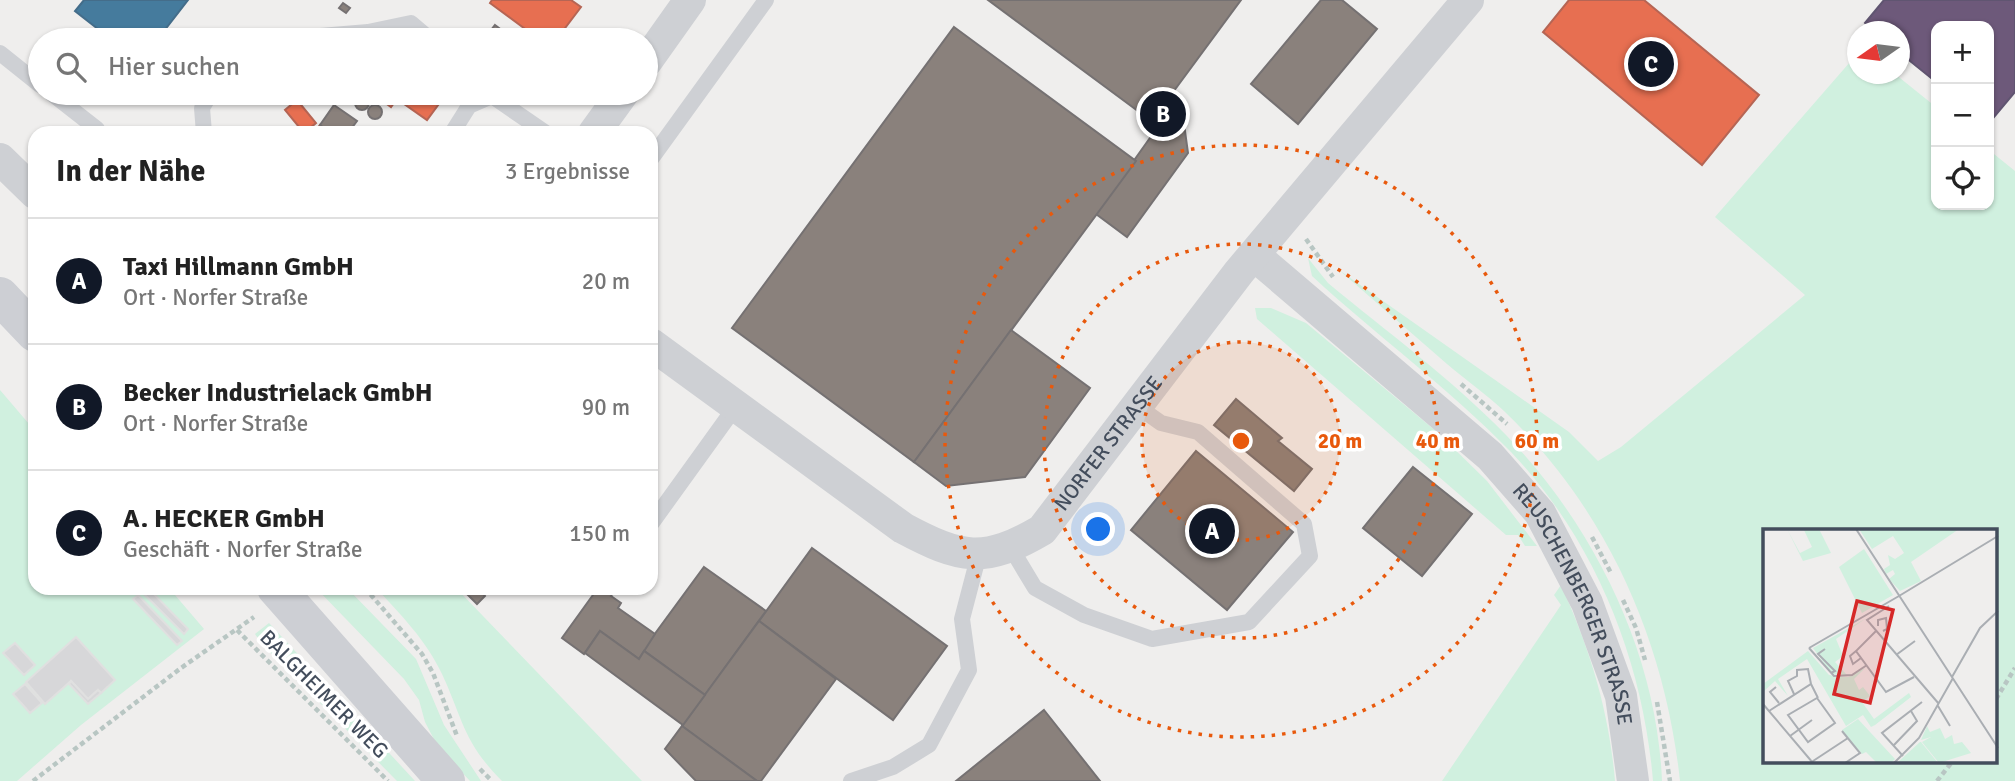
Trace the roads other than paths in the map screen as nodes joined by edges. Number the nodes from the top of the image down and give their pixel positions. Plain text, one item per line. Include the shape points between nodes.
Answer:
1 (690, 0) edge
2 (766, 0) edge
3 (1468, 0) edge
4 (387, 28) edge
5 (417, 28) edge
6 (658, 45) edge
7 (0, 53) edge
8 (28, 75) edge
9 (66, 105) edge
10 (204, 105) edge
11 (465, 105) edge
12 (505, 105) edge
13 (614, 105) edge
14 (93, 126) edge
15 (203, 126) edge
16 (455, 126) edge
17 (536, 126) edge
18 (599, 126) edge
19 (658, 149) edge
20 (0, 159) edge
21 (28, 186) edge
22 (1254, 255) junction
23 (0, 296) edge
24 (28, 326) edge
25 (658, 349) edge
26 (1137, 405) junction
27 (736, 406) junction
28 (658, 514) edge
29 (1012, 548) junction
30 (979, 554) junction
31 (283, 595) edge
32 (461, 773) edge
33 (851, 781) edge
34 (1633, 781) edge

1 - 6 street
2 - 19 lane
3 - 22 street, NORFER STRASSE
4 - 5 lane via 411,23
7 - 8 lane
9 - 14 lane
10 - 15 lane
11 - 16 lane
12 - 17 lane
13 - 18 street
20 - 21 street
22 - 26 street, NORFER STRASSE
22 - 34 street, REUSCHENBERGER STRASSE via 1490,456 1540,513 1587,603 1621,696
23 - 24 main road
25 - 27 street, NORFER STRASSE
26 - 29 street, NORFER STRASSE via 1042,530
26 - 29 lane via 1161,423 1198,432 1295,516 1304,524 1310,556 1250,622 1152,639 1084,615 1035,588
27 - 28 lane
27 - 30 street, NORFER STRASSE via 903,528 945,550
29 - 30 street, NORFER STRASSE
30 - 33 lane via 962,620 969,670 929,745 893,767
31 - 32 main road

